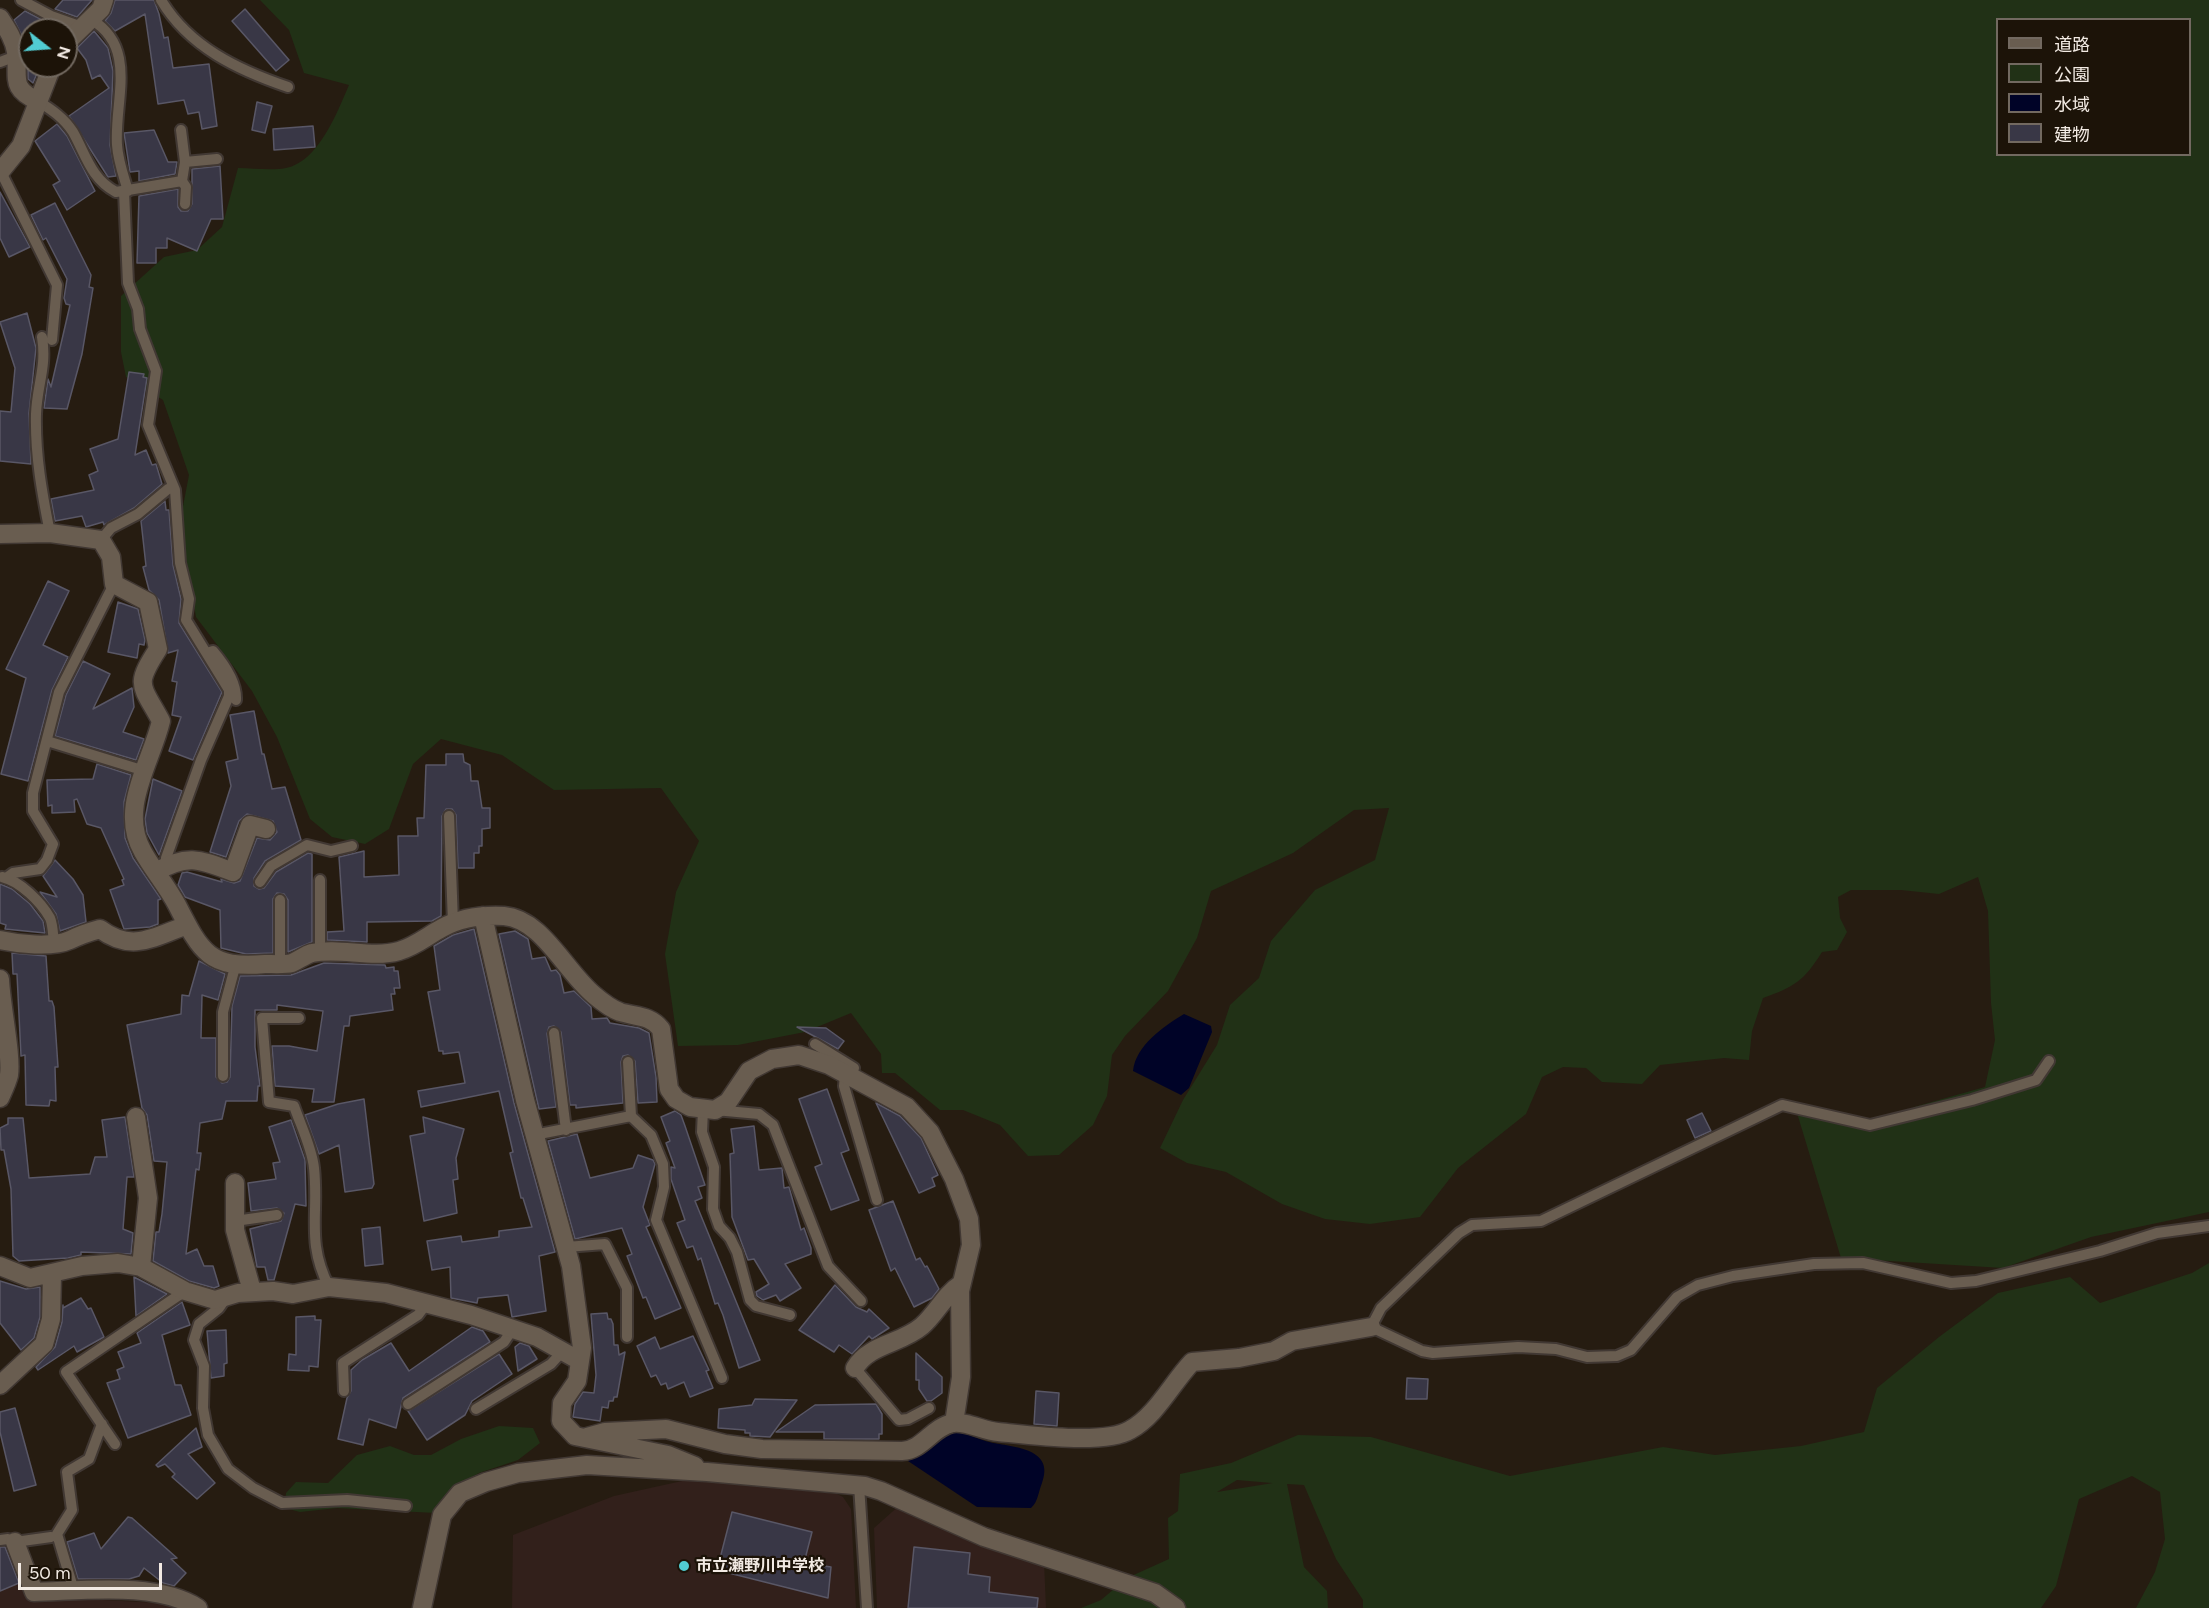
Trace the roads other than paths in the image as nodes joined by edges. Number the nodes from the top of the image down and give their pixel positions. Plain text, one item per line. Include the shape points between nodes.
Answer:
1 (21, 0) edge
2 (104, 0) edge
3 (162, 0) edge
4 (0, 18) edge
5 (88, 24) junction
6 (78, 33) edge
7 (8, 59) edge
8 (47, 78) edge
9 (288, 87) dead end
10 (38, 101) junction
11 (181, 130) dead end
12 (217, 159) dead end
13 (185, 162) junction
14 (1, 172) edge
15 (182, 181) junction
16 (126, 191) junction
17 (185, 204) dead end
18 (163, 463) junction
19 (168, 489) junction
20 (176, 506) junction
21 (50, 533) junction
22 (0, 534) edge
23 (101, 540) junction
24 (114, 584) junction
25 (207, 653) junction
26 (236, 700) dead end
27 (47, 741) junction
28 (145, 771) junction
29 (449, 816) dead end
30 (266, 829) dead end
31 (352, 846) dead end
32 (161, 869) junction
33 (3, 877) edge
34 (320, 880) dead end
35 (260, 882) dead end
36 (280, 900) dead end
37 (483, 916) junction
38 (453, 923) junction
39 (187, 925) junction
40 (0, 940) edge
41 (54, 943) junction
42 (320, 953) junction
43 (280, 963) junction
44 (235, 967) junction
45 (0, 979) edge
46 (299, 1018) dead end
47 (554, 1033) dead end
48 (814, 1044) dead end
49 (2049, 1060) dead end
50 (628, 1062) dead end
51 (847, 1075) junction
52 (223, 1076) dead end
53 (0, 1098) edge
54 (709, 1110) junction
55 (632, 1116) junction
56 (136, 1117) dead end
57 (566, 1130) junction
58 (534, 1135) junction
59 (235, 1183) dead end
60 (877, 1200) dead end
61 (277, 1215) dead end
62 (235, 1221) junction
63 (2209, 1226) edge
64 (566, 1247) junction
65 (0, 1266) edge
66 (141, 1267) junction
67 (52, 1275) junction
68 (961, 1284) junction
69 (329, 1287) junction
70 (185, 1291) junction
71 (252, 1291) junction
72 (226, 1298) junction
73 (861, 1301) dead end
74 (427, 1303) junction
75 (790, 1315) dead end
76 (1371, 1327) junction
77 (512, 1330) junction
78 (627, 1337) dead end
79 (561, 1353) junction
80 (580, 1361) junction
81 (855, 1368) joint
82 (722, 1378) dead end
83 (0, 1385) edge
84 (344, 1391) dead end
85 (408, 1404) dead end
86 (929, 1408) dead end
87 (476, 1409) dead end
88 (954, 1423) junction
89 (102, 1424) junction
90 (587, 1437) junction
91 (115, 1443) dead end
92 (707, 1472) junction
93 (859, 1485) junction
94 (406, 1506) dead end
95 (51, 1537) dead end
96 (8, 1541) edge
97 (74, 1591) junction
98 (198, 1608) edge
99 (422, 1608) edge
100 (867, 1608) edge
101 (1176, 1608) edge

1 - 5 lane via 51,16
2 - 5 street
3 - 9 lane via 175,22 202,47 245,72
4 - 7 street via 11,35
5 - 6 street
5 - 16 lane via 111,35 117,46 121,66 117,147
7 - 10 street via 23,94
8 - 10 street
10 - 14 street via 21,146
10 - 16 lane via 67,124 98,180 116,192
11 - 13 lane
12 - 13 lane
13 - 15 lane
14 - 21 lane via 57,285 38,389 36,448
15 - 16 lane
15 - 17 lane via 186,187
16 - 18 lane via 128,283 156,371 148,425
18 - 19 lane
18 - 20 lane via 175,490
19 - 20 lane
19 - 23 lane via 138,514 111,528
20 - 25 lane via 180,563 189,599 186,620
21 - 22 street
21 - 23 street
23 - 24 street via 111,557
24 - 27 lane via 59,692
24 - 28 street via 148,602 158,649 141,675 141,685 162,721
25 - 26 lane via 213,651 218,657 234,683
25 - 32 lane via 229,696
27 - 28 lane
27 - 33 lane via 33,794 33,812 53,844 40,869
28 - 32 street via 134,800 134,823 141,849
29 - 38 lane
30 - 32 street via 250,825 233,872 200,860 182,859
31 - 35 lane via 331,851 307,845 271,866
32 - 39 street
33 - 41 lane via 22,887 51,920
34 - 42 lane
36 - 43 lane
37 - 38 street
37 - 54 street via 506,916 525,922 540,932 566,967 594,995 619,1012 655,1022 661,1029 669,1089 675,1099
37 - 58 street
38 - 42 street via 421,943 397,952
39 - 41 street via 132,943 111,938 100,929
39 - 44 street via 203,950
40 - 41 street via 21,945
42 - 43 street via 290,964
43 - 44 street
44 - 52 lane via 223,1012
45 - 53 street via 9,1067
46 - 69 lane via 262,1018 269,1102 294,1106 314,1165 317,1264
47 - 57 lane
48 - 51 lane via 854,1068
49 - 76 lane via 2036,1080 1870,1125 1782,1105 1541,1221 1472,1225 1382,1308
50 - 55 lane
51 - 54 street via 799,1055 772,1059 749,1071 728,1102
51 - 60 lane via 844,1086
51 - 68 street via 907,1107 930,1132 969,1219 970,1245
54 - 73 lane via 759,1114 773,1125 828,1266
54 - 75 lane via 702,1132 714,1167 713,1209 719,1226 737,1252 750,1300 756,1306
55 - 57 lane
55 - 82 lane via 651,1135 663,1164 664,1187 656,1220
56 - 66 street via 148,1198
57 - 58 lane
58 - 64 street
59 - 62 street
61 - 62 lane
62 - 71 street
63 - 76 lane via 2157,1233 1976,1281 1951,1283 1863,1263 1814,1264 1733,1276 1698,1285 1677,1297 1630,1350 1617,1356 1587,1357 1556,1349 1518,1347 1433,1353
64 - 78 lane via 605,1244 627,1288
64 - 80 street via 582,1348
65 - 67 street via 30,1278
66 - 67 street via 118,1263 88,1265
66 - 70 street
67 - 83 street via 51,1319 45,1344
68 - 81 street via 922,1325 869,1352
68 - 88 street via 961,1377
69 - 71 street via 292,1294
69 - 74 street via 386,1293
70 - 72 street via 215,1300
70 - 89 lane via 66,1372
71 - 72 street
72 - 94 lane via 199,1324 194,1340 204,1366 207,1429 228,1469 282,1503 347,1500
74 - 77 street
74 - 84 lane via 418,1315 343,1363
76 - 88 street via 1292,1341 1274,1351 1239,1358 1192,1362 1143,1420 1117,1436 995,1432
77 - 79 street via 537,1337
77 - 85 lane via 504,1342
79 - 80 street
79 - 87 lane via 551,1364
80 - 90 street via 577,1381 560,1413 567,1430 575,1436
81 - 86 lane via 899,1420
88 - 90 street via 938,1429 913,1450 902,1451 762,1449 666,1429 605,1432
89 - 91 lane
89 - 97 lane via 89,1459 67,1472 72,1510 57,1534
90 - 92 street via 668,1455
92 - 93 street
92 - 99 street via 587,1465 518,1473 460,1493 442,1515
93 - 100 lane
93 - 101 street via 984,1537 1155,1593
95 - 96 lane
96 - 97 street via 34,1592
97 - 98 street via 149,1592

